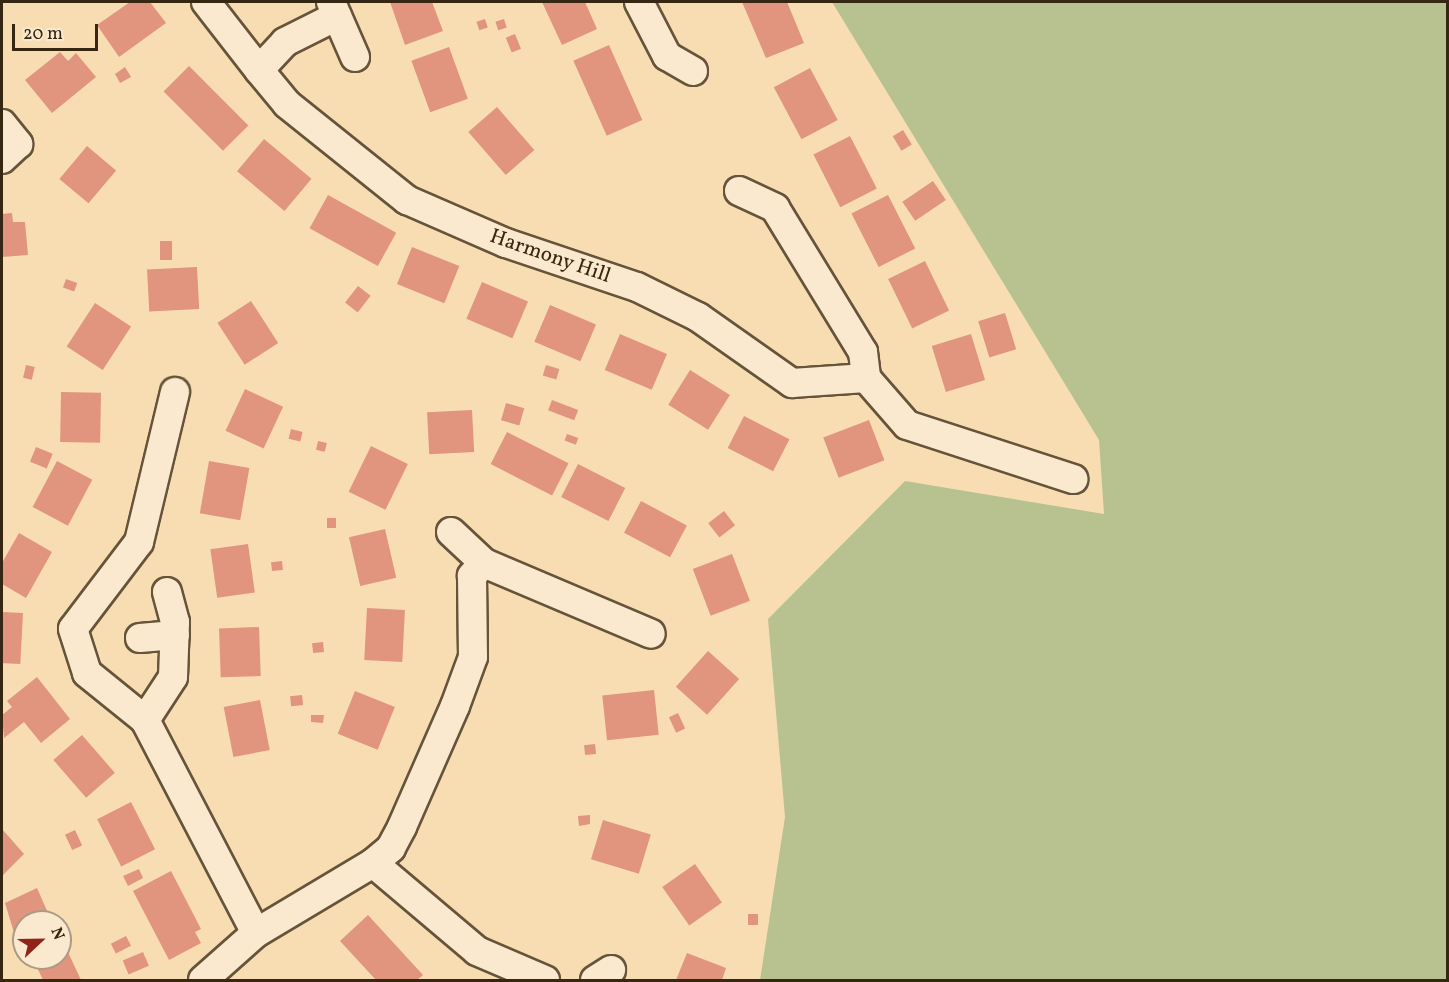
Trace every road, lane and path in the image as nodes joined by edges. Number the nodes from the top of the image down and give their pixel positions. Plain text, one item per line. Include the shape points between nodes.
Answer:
1 (206, 2) edge
2 (639, 2) edge
3 (334, 9) edge
4 (355, 57) dead end
5 (259, 70) junction
6 (693, 71) dead end
7 (2, 124) edge
8 (2, 159) edge
9 (739, 191) dead end
10 (866, 378) junction
11 (175, 392) dead end
12 (1073, 479) dead end
13 (451, 532) dead end
14 (484, 563) junction
15 (167, 592) dead end
16 (651, 634) dead end
17 (175, 635) junction
18 (140, 638) dead end
19 (145, 720) junction
20 (373, 862) junction
21 (256, 933) junction
22 (203, 981) edge
23 (545, 981) edge

1 - 5 street, Harmony Hill
2 - 6 street via 667,56
3 - 4 street
3 - 5 street via 285,42
5 - 10 street, Harmony Hill via 287,104 407,200 506,243 637,287 698,316 792,383
7 - 8 street via 18,144
9 - 10 street via 775,208 863,352
10 - 12 street via 892,412 920,433
11 - 19 street via 139,542 73,629 87,673
13 - 14 street
14 - 16 street
14 - 20 street via 472,576 473,657 455,706 391,848
15 - 17 street
17 - 18 street
17 - 19 street via 173,677
19 - 21 street
20 - 21 street
20 - 23 street via 477,951
21 - 22 street

